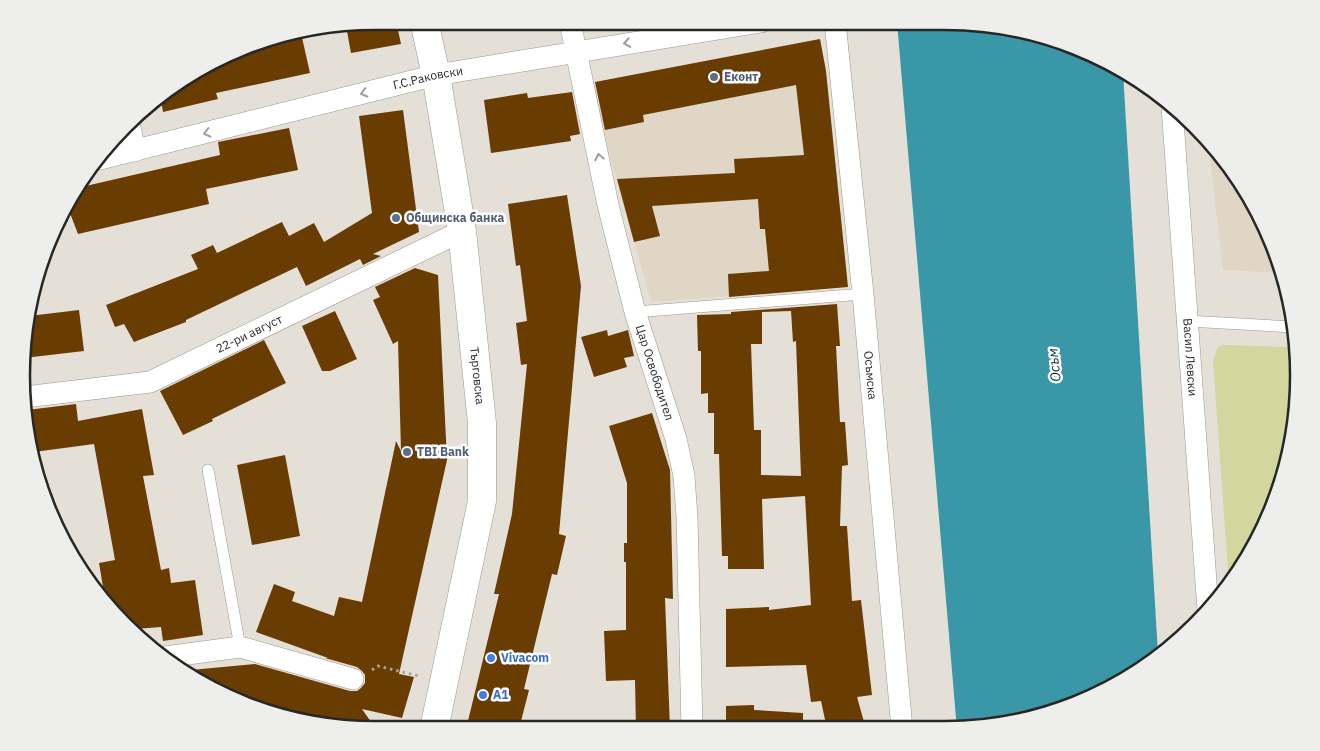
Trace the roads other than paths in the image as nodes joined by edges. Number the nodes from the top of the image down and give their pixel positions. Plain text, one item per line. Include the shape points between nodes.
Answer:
1 (426, 30) edge
2 (572, 30) edge
3 (713, 30) edge
4 (836, 30) edge
5 (577, 52) junction
6 (436, 75) junction
7 (1173, 117) edge
8 (131, 131) edge
9 (135, 151) junction
10 (108, 157) edge
11 (462, 231) junction
12 (863, 294) junction
13 (635, 312) junction
14 (1187, 321) junction
15 (1286, 327) edge
16 (31, 396) edge
17 (208, 470) dead end
18 (1207, 599) edge
19 (240, 647) junction
20 (173, 656) edge
21 (353, 679) road end
22 (436, 721) edge
23 (692, 721) edge
24 (901, 721) edge

1 - 6 street, Търговска
2 - 5 street, Цар Освободител
3 -> 5 street, Г.С.Раковски
4 - 12 street, Осъмска
5 - 6 street, Г.С.Раковски
13 -> 5 street, Цар Освободител via 608,205
6 -> 9 street, Г.С.Раковски
6 - 11 street, Търговска
7 - 14 street, Васил Левски
8 - 9 street
9 - 10 street, Г.С.Раковски
11 - 16 street, 22-ри август via 150,382
11 - 22 street, Търговска via 482,423 482,501
12 - 13 lane
12 - 24 street, Осъмска
13 - 23 street, Цар Освободител via 676,439 684,476
14 - 15 lane
14 - 18 street, Васил Левски
17 - 19 lane
19 - 20 street
19 - 21 street

